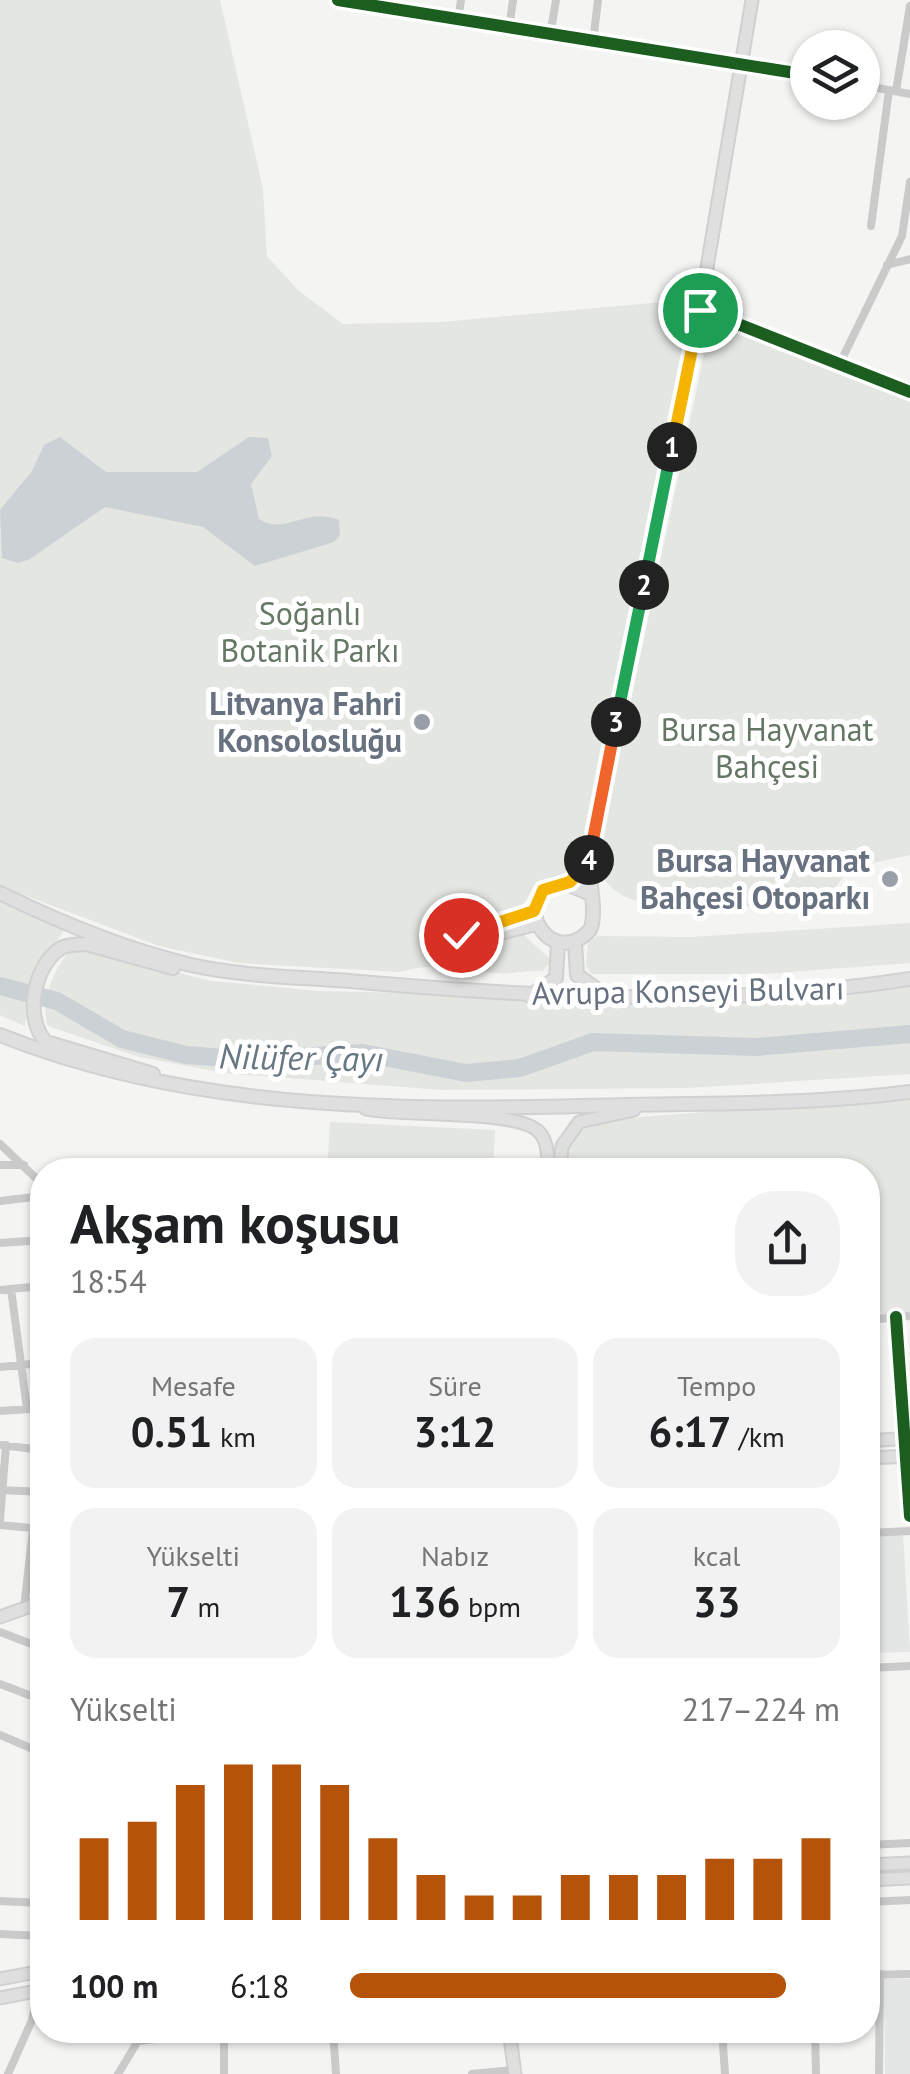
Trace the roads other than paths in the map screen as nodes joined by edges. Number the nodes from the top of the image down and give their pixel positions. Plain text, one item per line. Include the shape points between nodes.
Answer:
1 (338, 0) edge
2 (461, 0) edge
3 (513, 0) edge
4 (556, 0) edge
5 (598, 0) edge
6 (752, 0) edge
7 (910, 6) edge
8 (458, 20) junction
9 (509, 29) junction
10 (550, 36) junction
11 (593, 42) junction
12 (741, 63) junction
13 (790, 72) edge
14 (880, 88) edge
15 (893, 91) junction
16 (910, 94) edge
17 (910, 182) edge
18 (871, 226) dead end
19 (910, 259) edge
20 (887, 265) junction
21 (700, 310) junction
22 (839, 366) junction
23 (910, 392) edge
24 (588, 865) junction
25 (570, 882) junction
26 (0, 892) edge
27 (588, 893) junction
28 (575, 942) junction
29 (558, 943) junction
30 (325, 978) junction
31 (910, 979) edge
32 (530, 996) junction
33 (608, 996) junction
34 (0, 1035) edge
35 (910, 1092) edge
36 (258, 1098) junction
37 (343, 1104) junction
38 (694, 1104) junction
39 (0, 1144) edge
40 (547, 1158) edge
41 (561, 1158) edge
42 (24, 1165) junction
43 (0, 1166) edge
44 (30, 1171) edge
45 (30, 1197) edge
46 (0, 1200) edge
47 (30, 1241) edge
48 (0, 1243) edge
49 (30, 1287) edge
50 (11, 1289) junction
51 (0, 1290) edge
52 (910, 1316) edge
53 (896, 1317) junction
54 (880, 1319) edge
55 (30, 1364) edge
56 (21, 1365) junction
57 (0, 1367) edge
58 (27, 1408) joint
59 (0, 1411) edge
60 (907, 1438) edge
61 (880, 1440) edge
62 (3, 1445) edge
63 (30, 1448) edge
64 (907, 1456) edge
65 (880, 1457) edge
66 (2, 1490) edge
67 (30, 1491) edge
68 (910, 1516) edge
69 (0, 1523) edge
70 (30, 1528) edge
71 (910, 1531) edge
72 (880, 1532) edge
73 (30, 1574) edge
74 (30, 1606) edge
75 (24, 1608) junction
76 (0, 1617) edge
77 (0, 1632) edge
78 (30, 1643) edge
79 (910, 1666) edge
80 (880, 1667) edge
81 (0, 1684) edge
82 (30, 1695) edge
83 (0, 1736) edge
84 (30, 1748) edge
85 (910, 1843) edge
86 (880, 1844) edge
87 (910, 1862) edge
88 (880, 1864) edge
89 (910, 1878) edge
90 (880, 1879) edge
91 (910, 1900) edge
92 (0, 1901) edge
93 (880, 1901) edge
94 (30, 1902) edge
95 (0, 1934) edge
96 (30, 1935) edge
97 (30, 1973) edge
98 (880, 1974) edge
99 (910, 1974) edge
100 (0, 1980) edge
101 (30, 1992) edge
102 (0, 1998) edge
103 (30, 2024) edge
104 (137, 2043) edge
105 (224, 2043) edge
106 (335, 2043) edge
107 (511, 2043) edge
108 (723, 2043) edge
109 (815, 2043) edge
110 (879, 2043) edge
111 (514, 2072) edge
112 (8, 2074) edge
113 (118, 2074) edge
114 (224, 2074) edge
115 (336, 2074) edge
116 (472, 2074) edge
117 (725, 2074) edge
118 (816, 2074) edge
119 (878, 2074) edge

1 - 8 street
2 - 8 street
3 - 9 street
4 - 10 street
5 - 11 street
6 - 12 main road
7 - 15 street
8 - 9 street
9 - 10 street
10 - 11 street
11 - 12 street
12 - 13 street
12 - 21 main road
14 - 15 street
15 - 16 street
15 - 18 street
17 - 20 street via 902,236
19 - 20 street
20 - 22 street
21 - 22 street
21 - 24 main road
22 - 23 street
24 - 25 main road
24 - 27 main road
25 - 27 main road
25 - 29 main road via 543,890 535,918 544,936
26 - 30 main road, Avrupa Konseyi Bulvarı via 82,931 192,964
27 - 28 main road via 594,921
28 - 29 main road
28 - 33 main road via 576,975
29 - 32 main road via 556,978
30 - 32 main road, Avrupa Konseyi Bulvarı
30 - 36 main road via 258,982 209,976 86,944 62,948 49,961 31,1019 46,1042
31 - 33 main road, Avrupa Konseyi Bulvarı via 852,988
32 - 33 main road, Avrupa Konseyi Bulvarı
34 - 36 main road via 120,1076
35 - 38 main road
36 - 37 main road
37 - 38 main road
37 - 40 main road via 389,1114 513,1119 539,1132
38 - 41 main road via 579,1122
39 - 42 street
42 - 43 street
42 - 44 street
45 - 46 street
47 - 48 street
49 - 50 street
50 - 51 street
50 - 56 street
52 - 53 street
53 - 54 street
53 - 60 street
55 - 56 street
56 - 57 street
56 - 58 street
58 - 59 street
60 - 61 main road
60 - 64 street
62 - 63 street
62 - 66 street
64 - 65 main road
64 - 68 street
66 - 67 street
66 - 69 street
69 - 70 street
71 - 72 street
73 - 75 street
74 - 75 main road
75 - 76 main road
77 - 78 street
79 - 80 street
81 - 82 street
83 - 84 street
85 - 86 street
87 - 88 main road
89 - 90 main road
91 - 93 street
92 - 94 street
95 - 96 street
97 - 100 main road
98 - 99 street
101 - 102 main road
103 - 112 street
104 - 113 street
105 - 114 street
106 - 115 street
107 - 111 main road
108 - 117 street
109 - 118 street
110 - 119 street
111 - 116 street

